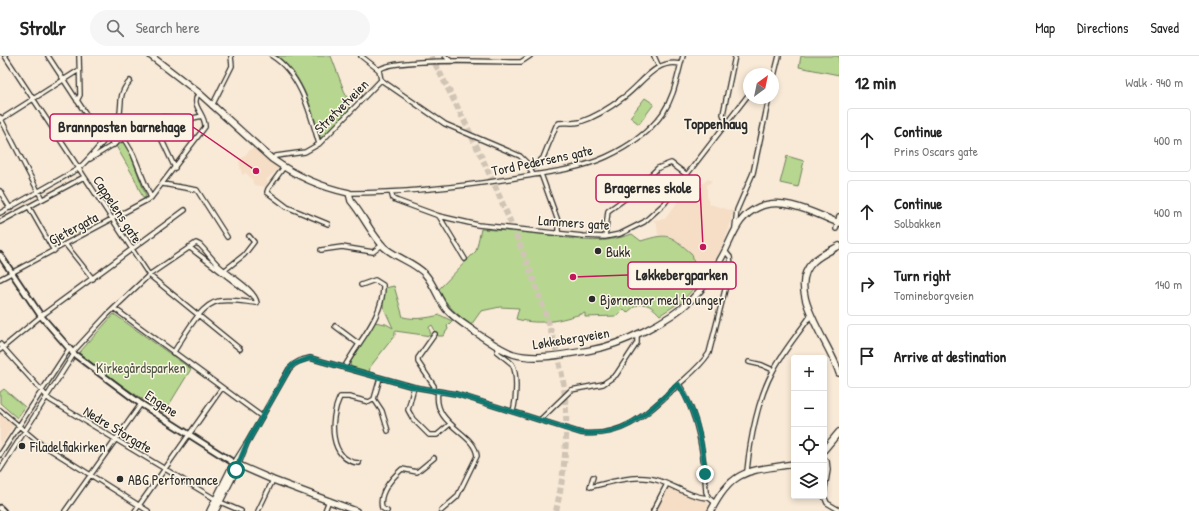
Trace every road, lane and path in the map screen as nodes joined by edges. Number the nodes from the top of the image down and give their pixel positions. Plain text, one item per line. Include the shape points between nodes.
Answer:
1 (5, 56) edge
2 (48, 56) edge
3 (78, 56) edge
4 (151, 56) edge
5 (231, 56) edge
6 (272, 56) edge
7 (362, 56) edge
8 (445, 56) edge
9 (530, 56) edge
10 (654, 56) edge
11 (683, 56) edge
12 (735, 56) edge
13 (779, 56) edge
14 (450, 61) junction
15 (680, 64) junction
16 (659, 67) junction
17 (776, 68) edge
18 (79, 70) junction
19 (379, 70) junction
20 (63, 80) junction
21 (381, 80) junction
22 (130, 81) dead end
23 (198, 93) junction
24 (33, 100) junction
25 (77, 100) junction
26 (743, 101) edge
27 (768, 104) edge
28 (212, 106) junction
29 (202, 116) junction
30 (1, 119) edge
31 (152, 119) junction
32 (726, 122) junction
33 (105, 138) junction
34 (124, 138) junction
35 (319, 144) junction
36 (114, 145) junction
37 (272, 159) junction
38 (88, 160) junction
39 (284, 167) junction
40 (175, 168) junction
41 (78, 169) junction
42 (531, 169) junction
43 (541, 174) junction
44 (687, 175) junction
45 (533, 176) junction
46 (84, 177) junction
47 (163, 184) junction
48 (0, 191) edge
49 (38, 192) junction
50 (391, 192) junction
51 (349, 193) junction
52 (151, 198) junction
53 (42, 200) junction
54 (29, 207) junction
55 (10, 208) junction
56 (185, 210) dead end
57 (0, 213) edge
58 (439, 216) junction
59 (839, 216) edge
60 (112, 220) junction
61 (0, 222) edge
62 (838, 223) edge
63 (328, 224) dead end
64 (735, 227) junction
65 (836, 229) dead end
66 (558, 232) junction
67 (249, 236) dead end
68 (227, 237) dead end
69 (605, 237) junction
70 (66, 245) junction
71 (382, 245) junction
72 (839, 246) edge
73 (189, 247) junction
74 (132, 250) junction
75 (322, 250) dead end
76 (54, 251) junction
77 (725, 251) junction
78 (0, 254) edge
79 (465, 259) dead end
80 (225, 270) junction
81 (12, 273) junction
82 (149, 275) junction
83 (0, 279) edge
84 (92, 279) junction
85 (360, 284) dead end
86 (254, 297) junction
87 (115, 309) junction
88 (199, 315) junction
89 (811, 315) junction
90 (41, 316) junction
91 (335, 326) dead end
92 (434, 334) dead end
93 (637, 335) junction
94 (359, 344) junction
95 (1, 347) edge
96 (500, 347) junction
97 (240, 349) dead end
98 (72, 352) junction
99 (173, 353) junction
100 (749, 362) dead end
101 (344, 368) junction
102 (773, 370) junction
103 (839, 373) edge
104 (380, 378) junction
105 (678, 384) junction
106 (414, 387) junction
107 (222, 388) junction
108 (41, 390) junction
109 (436, 391) junction
110 (47, 396) junction
111 (374, 398) junction
112 (141, 404) junction
113 (0, 410) edge
114 (513, 411) junction
115 (261, 416) junction
116 (540, 420) junction
117 (450, 424) junction
118 (18, 426) junction
119 (25, 431) junction
120 (388, 431) dead end
121 (839, 432) edge
122 (189, 435) junction
123 (115, 440) junction
124 (827, 446) edge
125 (0, 455) edge
126 (434, 458) dead end
127 (827, 461) edge
128 (359, 464) dead end
129 (236, 465) junction
130 (791, 465) edge
131 (165, 469) junction
132 (0, 470) edge
133 (747, 472) junction
134 (90, 475) junction
135 (827, 476) edge
136 (593, 477) dead end
137 (274, 480) junction
138 (667, 484) junction
139 (709, 498) junction
140 (826, 499) edge
141 (329, 500) junction
142 (217, 501) junction
143 (715, 503) junction
144 (139, 506) junction
145 (0, 508) edge
146 (839, 510) edge
147 (3, 511) edge
148 (65, 511) edge
149 (135, 511) edge
150 (148, 511) edge
151 (210, 511) edge
152 (215, 511) edge
153 (241, 511) edge
154 (258, 511) edge
155 (325, 511) edge
156 (356, 511) edge
157 (387, 511) edge
158 (441, 511) edge
159 (653, 511) edge
160 (711, 511) edge

1 - 24 street, Cappelens gate
2 - 20 street
3 - 18 street
4 - 23 main road
5 - 28 street via 232,66
6 - 35 street via 288,69 299,87
7 - 19 street
8 - 14 street
9 - 14 street, Strøtvetveien via 521,62
10 - 16 street
11 - 15 street, Tord Pedersens gate
12 - 32 street via 723,114
13 - 17 street
14 - 19 street, Strøtvetveien via 388,65
15 - 16 street via 671,63
15 - 43 street, Tord Pedersens gate via 671,100 652,126 638,138 591,163
16 - 42 street via 608,108 580,122 559,123 543,158
18 - 20 street
18 - 25 street via 80,95
19 - 21 street, Strøtvetveien
20 - 24 street
20 - 25 street
21 - 35 street, Strøtvetveien
21 - 42 street via 445,124 512,152 525,160
22 - 33 street via 123,90 119,120
23 - 28 main road
23 - 29 street, Gjetergata via 195,103
24 - 30 street
24 - 41 street, Cappelens gate
25 - 33 street
26 - 32 street, Lammers gate
27 - 64 street via 753,173 737,210
28 - 37 main road
29 - 31 street via 189,119 158,116
29 - 40 street, Gjetergata via 205,127
30 - 49 street
31 - 34 street
31 - 40 street
32 - 44 street, Lammers gate
33 - 36 street
33 - 38 street
34 - 36 street
34 - 52 street
35 - 37 street, Strøtvetveien via 305,152 276,156
36 - 38 street
37 - 39 main road
38 - 41 street
39 - 51 main road via 318,185
39 - 63 street via 267,192 287,207
40 - 47 street, Gjetergata
41 - 46 street, Cappelens gate
41 - 49 street
42 - 45 street
43 - 45 street, Tord Pedersens gate
43 - 66 street via 558,222
44 - 69 street, Lammers gate via 665,203 644,222 620,234
44 - 69 street via 671,163 658,168 630,195 608,211
45 - 50 street, Tord Pedersens gate via 485,184
46 - 53 street
46 - 60 street, Cappelens gate
47 - 52 street, Gjetergata
47 - 68 street via 197,190
48 - 55 street
49 - 53 street
49 - 55 street
50 - 51 street, Tord Pedersens gate
50 - 58 street, Lammers gate via 393,199
51 - 71 main road, Løkkebergveien via 351,201
52 - 60 street, Gjetergata
53 - 54 street
54 - 61 street
54 - 76 street
55 - 57 street
56 - 74 street
58 - 66 street, Lammers gate via 478,225
58 - 79 street
59 - 62 street
60 - 70 street, Gjetergata
60 - 74 street, Cappelens gate
62 - 64 main road, Løkkebergveien via 792,206 772,204 750,212
62 - 65 street
64 - 77 main road, Løkkebergveien
66 - 69 street, Lammers gate
67 - 80 street via 254,242 244,255
70 - 76 street, Gjetergata
70 - 84 street
71 - 75 street via 373,252 342,247
71 - 96 main road, Løkkebergveien via 425,274 446,309 461,322
72 - 89 main road via 817,258 804,277 804,298
73 - 80 street via 196,243 200,245
73 - 82 street
73 - 86 street
74 - 82 street, Cappelens gate
74 - 84 street
76 - 81 street, Gjetergata
77 - 93 main road, Løkkebergveien via 709,278 692,299
77 - 105 street via 730,257 731,266 709,353
78 - 81 street, Engene
80 - 86 street
81 - 83 street, Gjetergata
81 - 90 street, Engene
82 - 87 street
82 - 88 street, Cappelens gate
84 - 90 street
85 - 94 street via 375,280 383,285 383,290 380,306
86 - 88 street via 256,303 220,301 208,305
87 - 98 street
87 - 99 street
88 - 97 street, Cappelens gate
88 - 99 street
89 - 102 street
89 - 103 main road
90 - 95 street
90 - 98 street, Engene
91 - 94 street
92 - 109 street via 418,362
93 - 96 main road, Løkkebergveien via 606,347 543,356 517,355
93 - 116 street via 638,343 616,375 603,384 571,390
94 - 101 street
95 - 108 street, Nedre Storgate
96 - 114 street via 498,352 514,370
98 - 108 street
98 - 110 street
98 - 112 street, Engene
99 - 107 street
100 - 102 street
101 - 104 street
101 - 115 street via 310,358 294,364
102 - 133 street via 760,402
104 - 106 street
104 - 111 street
105 - 116 street via 639,419 612,432 598,435 581,433
105 - 139 street via 685,394 702,444 706,492
106 - 109 street
106 - 117 street via 408,410 425,432 437,435
107 - 115 street
107 - 122 street
108 - 110 street, Nedre Storgate
108 - 118 street
109 - 114 street via 456,394
109 - 117 street via 437,406
110 - 119 street
110 - 123 street, Nedre Storgate
111 - 120 street via 382,411
111 - 128 street via 369,402 340,397 334,414 336,446 343,457
112 - 122 street, Engene
112 - 123 street
113 - 118 street
114 - 116 street
115 - 129 street via 240,452
117 - 158 street via 471,444 477,456 457,497
118 - 119 street
118 - 125 street
119 - 132 street
119 - 134 street
121 - 124 main road
122 - 129 street, Engene
122 - 131 street
123 - 131 street, Nedre Storgate
123 - 134 street
126 - 157 street via 417,472 402,469 392,477 382,498 382,508
127 - 135 street
129 - 137 main road, Engene
129 - 142 main road
130 - 133 main road
131 - 142 street, Nedre Storgate
131 - 144 street
133 - 143 main road via 726,487
134 - 144 street
134 - 148 street
136 - 138 street via 590,487 635,477 646,477
137 - 141 main road, Engene
137 - 154 street
138 - 139 street via 694,497
138 - 159 street
139 - 143 street
140 - 146 street via 827,503
141 - 155 street
141 - 156 main road, Engene
142 - 151 main road
142 - 152 main road
142 - 153 street, Nedre Storgate
143 - 160 main road
144 - 149 street
144 - 150 street
145 - 147 street

